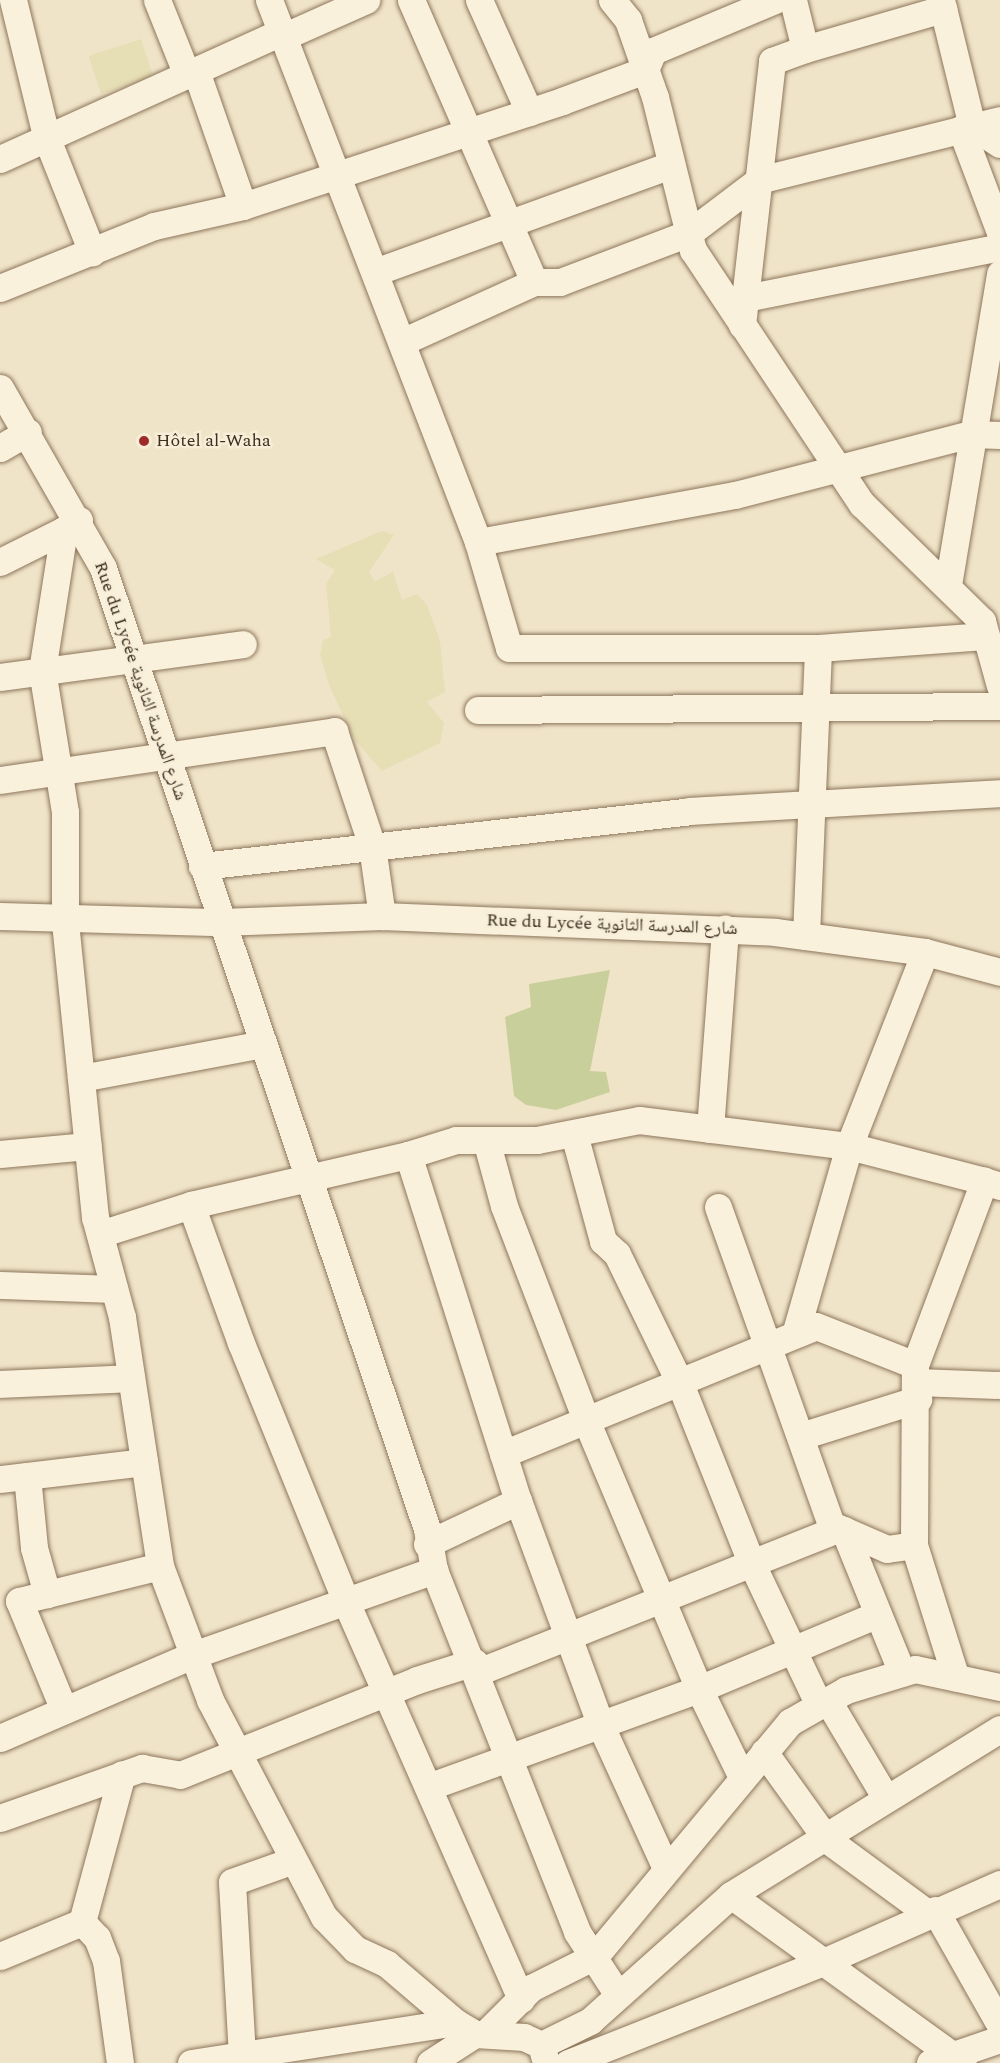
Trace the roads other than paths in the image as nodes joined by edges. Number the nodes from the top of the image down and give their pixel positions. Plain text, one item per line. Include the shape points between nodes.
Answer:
1 (12, 0) edge
2 (157, 0) edge
3 (269, 0) edge
4 (366, 0) edge
5 (411, 0) edge
6 (479, 0) edge
7 (775, 0) edge
8 (793, 0) edge
9 (623, 3) edge
10 (942, 5) edge
11 (285, 36) junction
12 (805, 49) junction
13 (645, 70) junction
14 (192, 73) junction
15 (529, 112) junction
16 (1000, 120) edge
17 (967, 128) junction
18 (467, 134) junction
19 (47, 139) junction
20 (1000, 144) edge
21 (0, 159) edge
22 (671, 165) junction
23 (338, 175) junction
24 (759, 180) junction
25 (243, 206) junction
26 (507, 221) junction
27 (1000, 232) edge
28 (689, 233) junction
29 (1000, 247) edge
30 (92, 252) junction
31 (375, 272) junction
32 (1000, 273) edge
33 (534, 282) junction
34 (2, 283) edge
35 (745, 298) junction
36 (742, 325) junction
37 (402, 342) junction
38 (0, 388) edge
39 (28, 432) junction
40 (971, 434) junction
41 (1000, 435) edge
42 (0, 448) edge
43 (833, 465) junction
44 (72, 525) junction
45 (478, 542) junction
46 (0, 562) edge
47 (948, 585) junction
48 (986, 636) junction
49 (243, 644) dead end
50 (818, 648) junction
51 (135, 661) junction
52 (42, 670) junction
53 (0, 677) edge
54 (1000, 686) edge
55 (1000, 705) edge
56 (478, 710) dead end
57 (817, 711) junction
58 (166, 755) junction
59 (59, 771) junction
60 (0, 780) edge
61 (1000, 793) edge
62 (815, 803) junction
63 (372, 846) junction
64 (202, 866) junction
65 (0, 916) edge
66 (382, 916) junction
67 (65, 922) junction
68 (220, 922) junction
69 (725, 929) junction
70 (806, 936) junction
71 (925, 952) junction
72 (1000, 972) edge
73 (262, 1044) junction
74 (81, 1078) junction
75 (710, 1129) junction
76 (574, 1134) junction
77 (486, 1140) junction
78 (88, 1146) junction
79 (849, 1146) junction
80 (0, 1154) edge
81 (408, 1155) junction
82 (308, 1174) junction
83 (992, 1184) edge
84 (191, 1205) junction
85 (718, 1207) dead end
86 (100, 1234) junction
87 (0, 1285) edge
88 (114, 1289) junction
89 (796, 1331) junction
90 (770, 1344) junction
91 (131, 1378) junction
92 (679, 1382) junction
93 (917, 1382) junction
94 (0, 1384) edge
95 (1000, 1385) edge
96 (586, 1420) junction
97 (801, 1436) junction
98 (503, 1454) junction
99 (144, 1462) junction
100 (27, 1476) junction
101 (0, 1479) edge
102 (518, 1502) junction
103 (838, 1530) junction
104 (427, 1544) junction
105 (914, 1545) junction
106 (751, 1562) junction
107 (160, 1566) junction
108 (434, 1570) junction
109 (47, 1594) junction
110 (661, 1597) junction
111 (346, 1602) junction
112 (10, 1606) edge
113 (878, 1614) junction
114 (568, 1636) junction
115 (791, 1650) junction
116 (193, 1655) junction
117 (474, 1662) junction
118 (902, 1673) junction
119 (956, 1678) junction
120 (1000, 1687) edge
121 (699, 1689) junction
122 (387, 1692) junction
123 (824, 1703) junction
124 (64, 1710) junction
125 (601, 1726) junction
126 (1000, 1729) edge
127 (0, 1738) edge
128 (764, 1752) junction
129 (236, 1753) junction
130 (512, 1760) junction
131 (122, 1774) junction
132 (742, 1777) junction
133 (428, 1787) junction
134 (884, 1795) junction
135 (2, 1810) edge
136 (822, 1835) junction
137 (291, 1861) junction
138 (665, 1866) junction
139 (1000, 1884) edge
140 (730, 1895) junction
141 (931, 1911) junction
142 (82, 1922) junction
143 (0, 1956) edge
144 (595, 1956) junction
145 (823, 1962) junction
146 (618, 1995) junction
147 (520, 1999) junction
148 (1000, 2025) edge
149 (472, 2030) junction
150 (1000, 2039) edge
151 (542, 2052) edge
152 (242, 2056) junction
153 (948, 2060) edge
154 (120, 2063) edge
155 (191, 2063) edge
156 (430, 2063) edge
157 (568, 2063) edge

1 - 19 street
2 - 14 street
3 - 11 street
4 - 11 street
5 - 18 street
6 - 15 street
7 - 13 street via 653,51
8 - 12 street
9 - 13 street
10 - 12 street
10 - 17 street
11 - 14 street via 274,35
11 - 23 street
12 - 24 street via 772,61
13 - 15 street
13 - 22 street
14 - 19 street
14 - 25 street
15 - 18 street
16 - 17 street
17 - 20 street
17 - 24 street
17 - 27 street
18 - 23 street
18 - 26 street
19 - 21 street
19 - 30 street
22 - 26 street
22 - 28 street
23 - 25 street
23 - 31 street
24 - 28 street
24 - 35 street
25 - 30 street via 154,226
26 - 31 street
26 - 33 street
28 - 33 street via 560,282
28 - 36 street via 693,250
29 - 35 street
30 - 34 street
31 - 37 street
32 - 40 street
33 - 37 street
35 - 36 street
36 - 43 street
37 - 45 street
38 - 39 street, Rue du Lycée شارع المدرسة الثانوية
39 - 42 street
39 - 44 street, Rue du Lycée شارع المدرسة الثانوية
40 - 41 street
40 - 43 street
40 - 47 street
43 - 45 street via 735,495
43 - 47 street via 862,504
44 - 46 street
44 - 51 street, Rue du Lycée شارع المدرسة الثانوية via 103,568
44 - 52 street
45 - 50 street via 509,648
47 - 48 street via 981,621
48 - 50 street
48 - 54 street
49 - 51 street
50 - 57 street
51 - 52 street
51 - 58 street, Rue du Lycée شارع المدرسة الثانوية
52 - 53 street
52 - 59 street
55 - 57 street
56 - 57 street
57 - 62 street
58 - 59 street
58 - 63 street via 334,731
58 - 64 street, Rue du Lycée شارع المدرسة الثانوية
59 - 60 street
59 - 67 street via 65,812
61 - 62 street
62 - 63 street via 689,810
62 - 70 street
63 - 64 street
63 - 66 street
64 - 68 street, Rue du Lycée شارع المدرسة الثانوية
65 - 67 street, Rue du Lycée شارع المدرسة الثانوية
66 - 68 street, Rue du Lycée شارع المدرسة الثانوية
66 - 69 street, Rue du Lycée شارع المدرسة الثانوية
67 - 68 street, Rue du Lycée شارع المدرسة الثانوية
67 - 74 street
68 - 73 street
69 - 70 street, Rue du Lycée شارع المدرسة الثانوية
69 - 75 street
70 - 71 street, Rue du Lycée شارع المدرسة الثانوية
71 - 72 street, Rue du Lycée شارع المدرسة الثانوية
71 - 79 street
73 - 74 street
73 - 82 street
74 - 78 street
75 - 76 street via 639,1120
75 - 79 street
76 - 77 street
76 - 92 street via 603,1241 617,1254
77 - 81 street via 456,1140
77 - 96 street via 504,1206
78 - 80 street
78 - 86 street
79 - 83 street
79 - 89 street
81 - 82 street
81 - 98 street
82 - 84 street
82 - 104 street via 427,1529
83 - 93 street
84 - 86 street
84 - 111 street via 241,1343
85 - 90 street
86 - 88 street
87 - 88 street
88 - 91 street
89 - 90 street
89 - 93 street via 816,1326
90 - 92 street
90 - 97 street
91 - 94 street
91 - 99 street
92 - 96 street
92 - 106 street
93 - 95 street
93 - 97 street
93 - 105 street
96 - 98 street
96 - 110 street
97 - 103 street
98 - 102 street
99 - 100 street
99 - 107 street
100 - 101 street
100 - 109 street via 34,1548
102 - 104 street
102 - 114 street
103 - 105 street via 887,1549
103 - 106 street
103 - 113 street
104 - 108 street
105 - 119 street
106 - 110 street
106 - 115 street
107 - 109 street
107 - 116 street
108 - 111 street
108 - 117 street
109 - 112 street
110 - 114 street
110 - 121 street
111 - 116 street
111 - 122 street
112 - 124 street
113 - 115 street
113 - 118 street
114 - 117 street via 483,1670
114 - 125 street
115 - 121 street
115 - 123 street
116 - 124 street
116 - 129 street
117 - 122 street
117 - 130 street
118 - 119 street via 915,1669
118 - 123 street
119 - 120 street
121 - 125 street
121 - 132 street
122 - 129 street
122 - 133 street
123 - 128 street via 790,1722
123 - 134 street
124 - 127 street
125 - 130 street
125 - 138 street
126 - 134 street
128 - 132 street
128 - 136 street
129 - 131 street via 180,1775 142,1768
129 - 137 street
130 - 133 street
130 - 144 street via 577,1932
131 - 135 street
131 - 142 street
132 - 138 street
133 - 147 street
134 - 136 street
136 - 140 street
136 - 141 street
137 - 149 street via 338,1934 387,1964
137 - 152 street via 232,1882
138 - 144 street
139 - 141 street
140 - 145 street
140 - 146 street
141 - 145 street
141 - 148 street
142 - 143 street
142 - 154 street via 97,1938 106,1961
144 - 146 street
144 - 147 street via 531,1988
145 - 153 street
145 - 157 street
146 - 151 street
147 - 149 street
149 - 151 street via 524,2037
149 - 152 street
149 - 156 street
150 - 153 street
152 - 155 street

